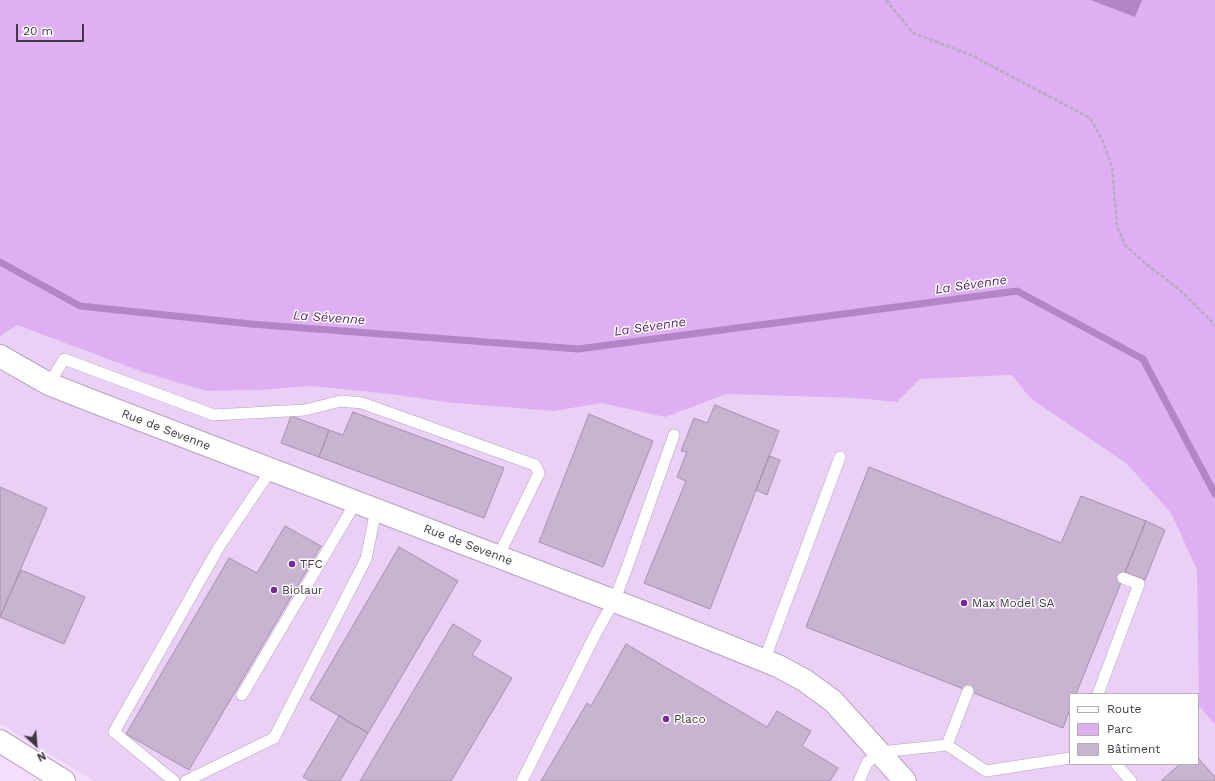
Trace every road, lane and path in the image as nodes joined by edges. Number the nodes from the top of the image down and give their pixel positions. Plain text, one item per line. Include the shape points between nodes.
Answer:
1 (886, 0) edge
2 (1215, 325) edge
3 (0, 356) edge
4 (49, 384) junction
5 (674, 435) dead end
6 (840, 457) dead end
7 (270, 470) junction
8 (356, 502) junction
9 (376, 510) junction
10 (498, 557) junction
11 (1123, 578) dead end
12 (614, 601) junction
13 (764, 661) junction
14 (968, 691) dead end
15 (1098, 693) edge
16 (242, 695) dead end
17 (0, 741) edge
18 (947, 745) junction
19 (880, 752) junction
20 (1069, 758) edge
21 (1117, 765) edge
22 (64, 781) edge
23 (174, 781) edge
24 (186, 781) edge
25 (522, 781) edge
26 (859, 781) edge
27 (905, 781) edge
28 (1131, 781) edge

1 - 2 path via 913,33 971,55 1090,118 1112,167 1116,226 1125,245 1179,289
3 - 4 street, Rue de Sevenne
4 - 7 street, Rue de Sevenne
4 - 10 lane via 64,359 214,415 305,410 341,401 362,403 536,465 539,473
5 - 12 lane
6 - 13 lane
7 - 8 street, Rue de Sevenne
7 - 23 lane via 219,547 114,732
8 - 9 street, Rue de Sevenne
8 - 16 lane
9 - 10 street, Rue de Sevenne
9 - 24 lane via 366,559 274,738
10 - 12 street, Rue de Sevenne
11 - 15 lane via 1139,584
12 - 13 street, Rue de Sevenne
12 - 25 lane
13 - 19 street, Rue de Sevenne via 804,680 833,701
14 - 18 lane
17 - 22 street
18 - 19 lane
18 - 20 lane via 986,771
19 - 26 lane via 867,763
19 - 27 street, Rue de Sevenne
21 - 28 lane

